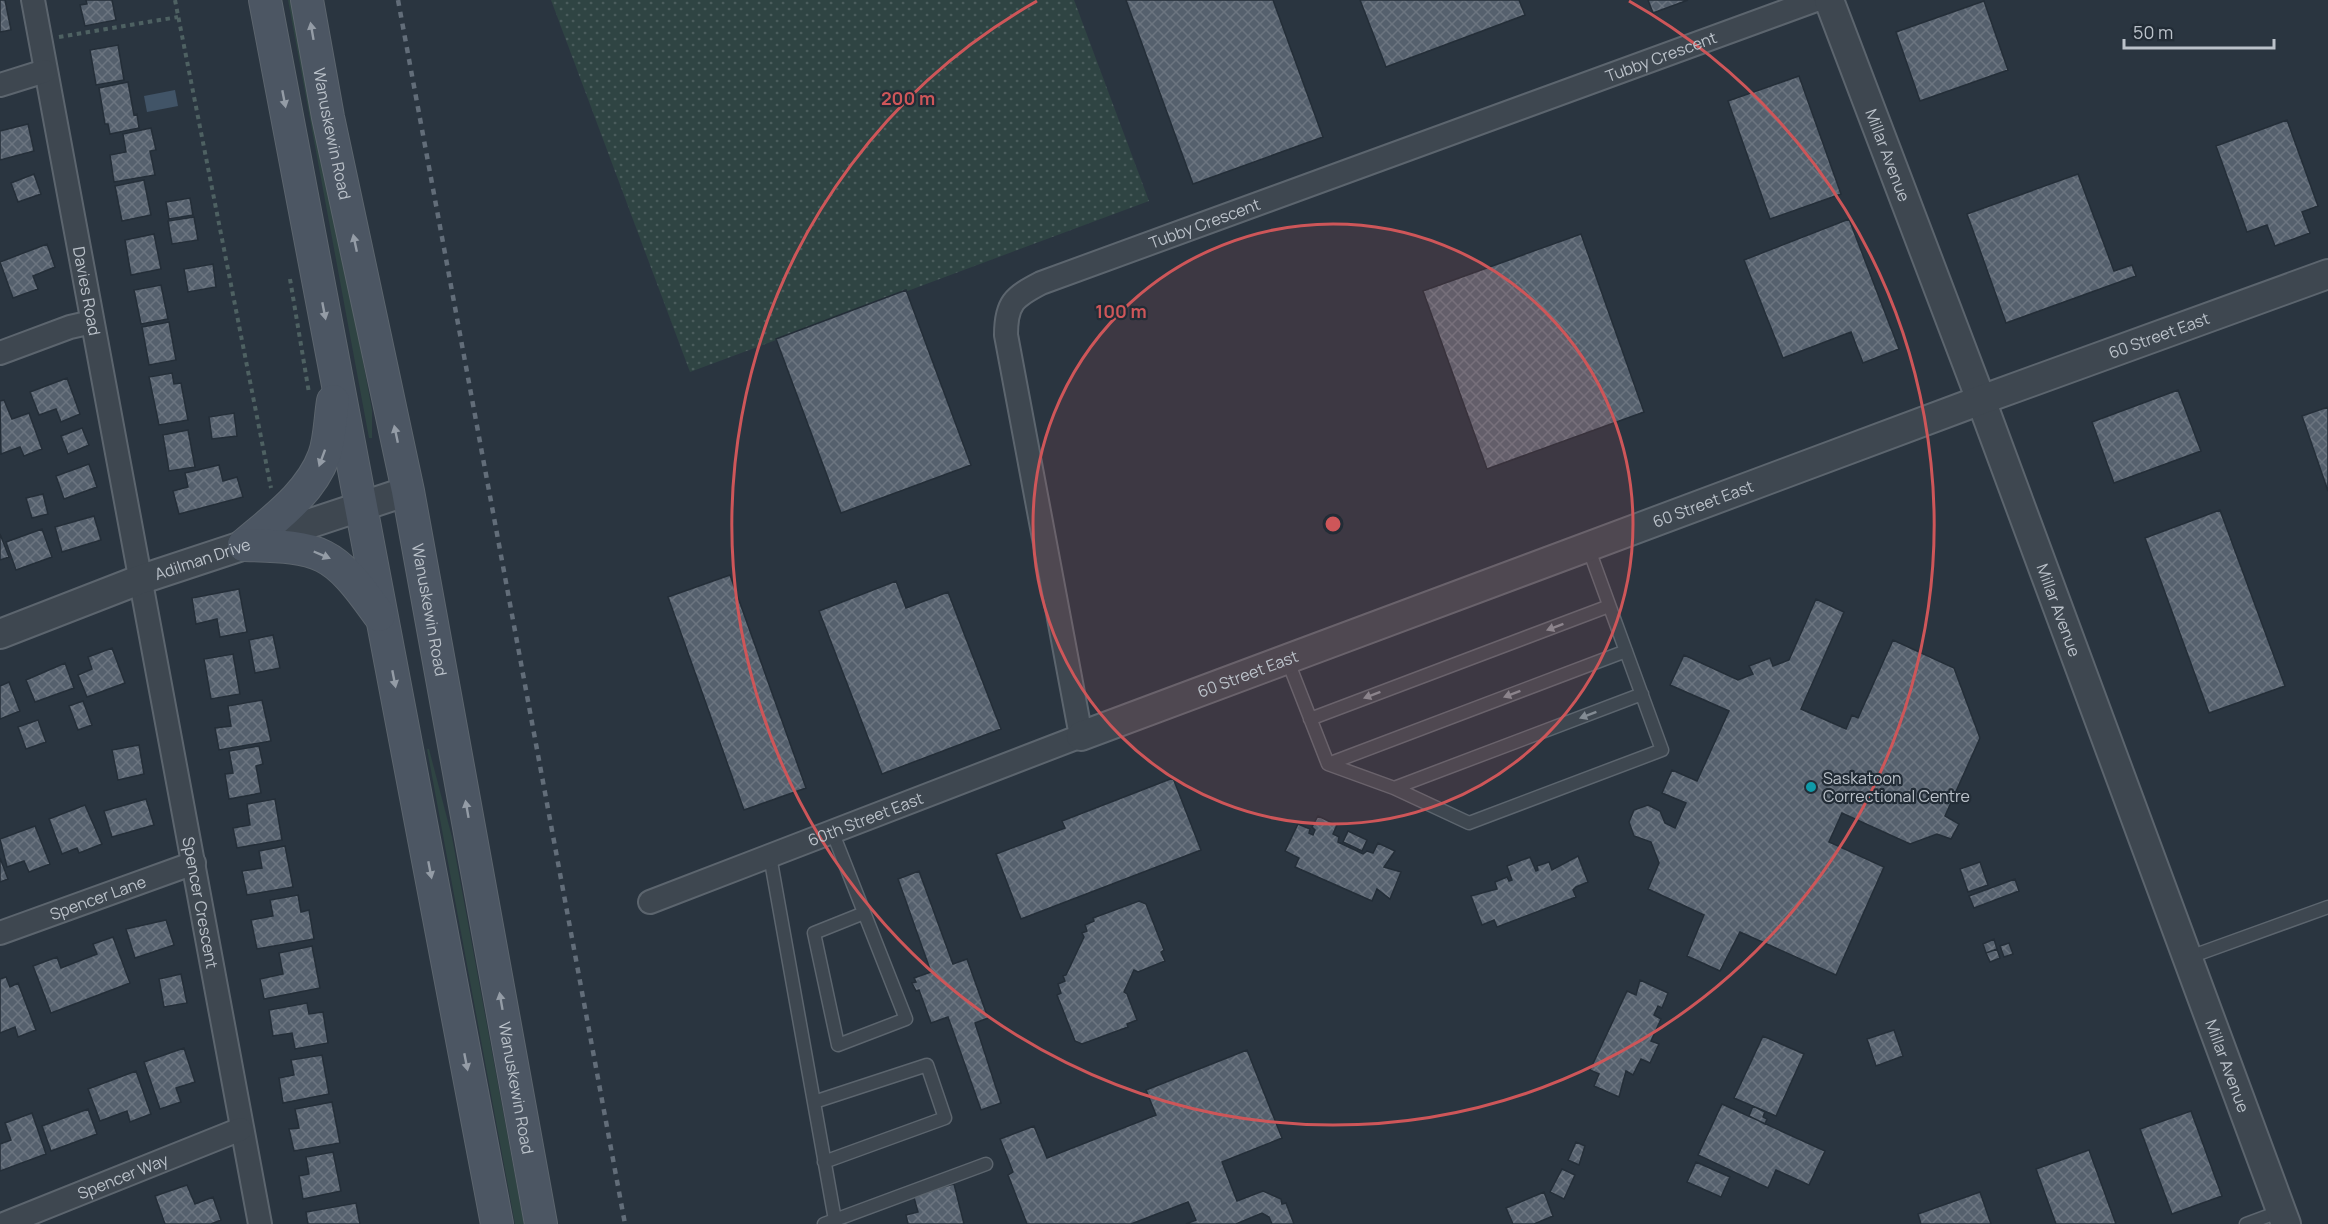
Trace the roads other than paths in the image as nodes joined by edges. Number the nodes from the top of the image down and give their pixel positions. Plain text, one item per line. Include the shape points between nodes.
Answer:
1 (33, 0) edge
2 (265, 0) edge
3 (307, 0) edge
4 (1816, 0) edge
5 (1829, 0) edge
6 (45, 71) junction
7 (0, 85) edge
8 (2328, 274) edge
9 (92, 322) junction
10 (0, 353) edge
11 (337, 380) junction
12 (1981, 400) junction
13 (408, 491) junction
14 (361, 506) junction
15 (244, 545) junction
16 (1588, 547) junction
17 (139, 580) junction
18 (1610, 606) junction
19 (383, 621) junction
20 (0, 634) edge
21 (1626, 651) junction
22 (1287, 659) junction
23 (1642, 694) junction
24 (1310, 718) junction
25 (1081, 736) junction
26 (1328, 764) junction
27 (1394, 788) junction
28 (832, 831) junction
29 (770, 856) junction
30 (194, 863) junction
31 (650, 902) dead end
32 (2328, 907) edge
33 (864, 913) junction
34 (0, 933) edge
35 (2187, 958) junction
36 (814, 1102) junction
37 (241, 1129) junction
38 (824, 1162) junction
39 (986, 1164) dead end
40 (2283, 1218) edge
41 (829, 1222) edge
42 (4, 1224) edge
43 (260, 1224) edge
44 (497, 1224) edge
45 (542, 1224) edge
46 (2246, 1224) edge

1 - 6 street, Davies Road
2 -> 11 main road
13 -> 3 main road, Wanuskewin Road via 328,117
4 - 25 street, Tubby Crescent via 1041,283 1012,302 1006,317 1006,335
5 - 12 street, Millar Avenue
6 - 7 street
6 - 9 street, Davies Road
8 - 12 street, 60 Street East
9 - 10 street
9 - 17 street, Davies Road
11 - 14 main road
11 -> 15 main road via 325,454 316,473 300,495
12 - 16 street, 60 Street East
12 - 35 street, Millar Avenue
13 - 14 street, Adilman Drive
45 -> 13 main road, Wanuskewin Road
14 - 15 street, Adilman Drive
14 - 19 main road
15 - 17 street, Adilman Drive
15 -> 19 main road via 320,552 335,561
16 - 18 lane
16 - 22 street, 60 Street East
17 - 20 street, Adilman Drive
17 - 30 street, Spencer Crescent
18 - 21 lane
18 -> 24 lane
19 -> 44 main road
21 - 23 lane
21 -> 26 lane
22 - 24 lane
22 - 25 street, 60 Street East
23 -> 27 lane
23 - 27 lane via 1662,750 1469,823
24 - 26 lane
25 - 28 street, 60th Street East
26 - 27 lane
28 - 29 street, 60th Street East
28 - 33 lane
29 - 31 street, 60th Street East
29 - 36 lane
30 - 34 street, Spencer Lane
30 - 37 street, Spencer Crescent
32 - 35 lane
33 - 33 lane via 906,1019 838,1045 814,933
35 - 40 street, Millar Avenue
36 - 38 lane
36 - 38 lane via 927,1065 945,1118
37 - 42 street, Spencer Way
37 - 43 street, Spencer Crescent
38 - 41 lane
39 - 41 lane
40 - 46 lane

